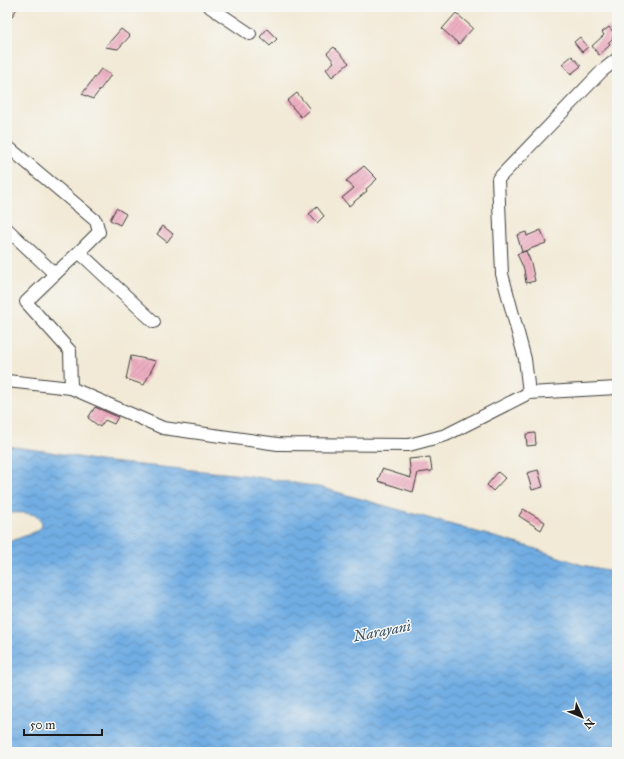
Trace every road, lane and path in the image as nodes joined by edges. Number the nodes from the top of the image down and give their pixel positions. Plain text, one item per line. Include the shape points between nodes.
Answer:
1 (210, 7) edge
2 (250, 34) dead end
3 (617, 59) edge
4 (7, 146) edge
5 (7, 228) edge
6 (79, 252) junction
7 (55, 274) junction
8 (154, 322) dead end
9 (7, 381) edge
10 (71, 388) junction
11 (617, 388) edge
12 (529, 393) junction

1 - 2 street
3 - 12 street via 602,71 498,179 502,274 525,359
4 - 6 street via 96,221 99,232
5 - 7 street
6 - 7 street
6 - 8 street
7 - 10 street via 26,302 70,351
9 - 10 street
10 - 12 street via 162,428 278,444 409,445 446,435
11 - 12 street

